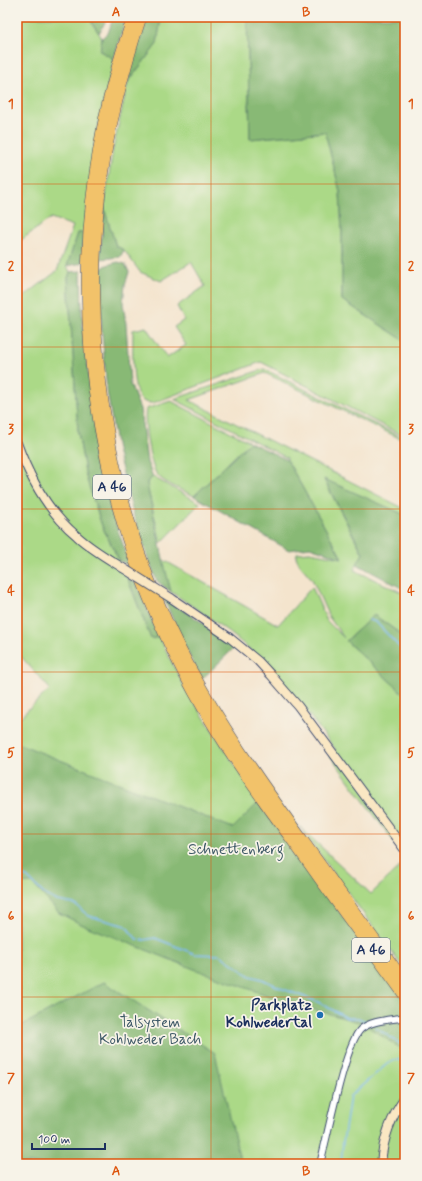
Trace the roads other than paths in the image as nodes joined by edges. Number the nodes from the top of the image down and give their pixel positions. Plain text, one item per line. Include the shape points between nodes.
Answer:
1 (132, 17) edge
2 (141, 17) edge
3 (17, 443) edge
4 (19, 456) edge
5 (405, 850) edge
6 (341, 901) junction
7 (405, 982) edge
8 (405, 996) edge
9 (405, 1017) edge
10 (405, 1098) edge
11 (320, 1164) edge
12 (381, 1164) edge

1 - 6 highway, A 46 via 100,141 88,247 90,355 98,426 105,461 135,564 178,663 255,788
2 - 6 highway, A 46 via 124,72 108,141 98,212 95,297 98,353 102,396 113,459 142,561 185,659 228,732
3 - 4 street
4 - 5 street, bridge via 53,513 77,536 230,638 272,675
6 - 7 highway, A 46
6 - 8 highway, A 46
9 - 11 street via 370,1025 362,1029 353,1040
10 - 12 street via 394,1114 386,1133

